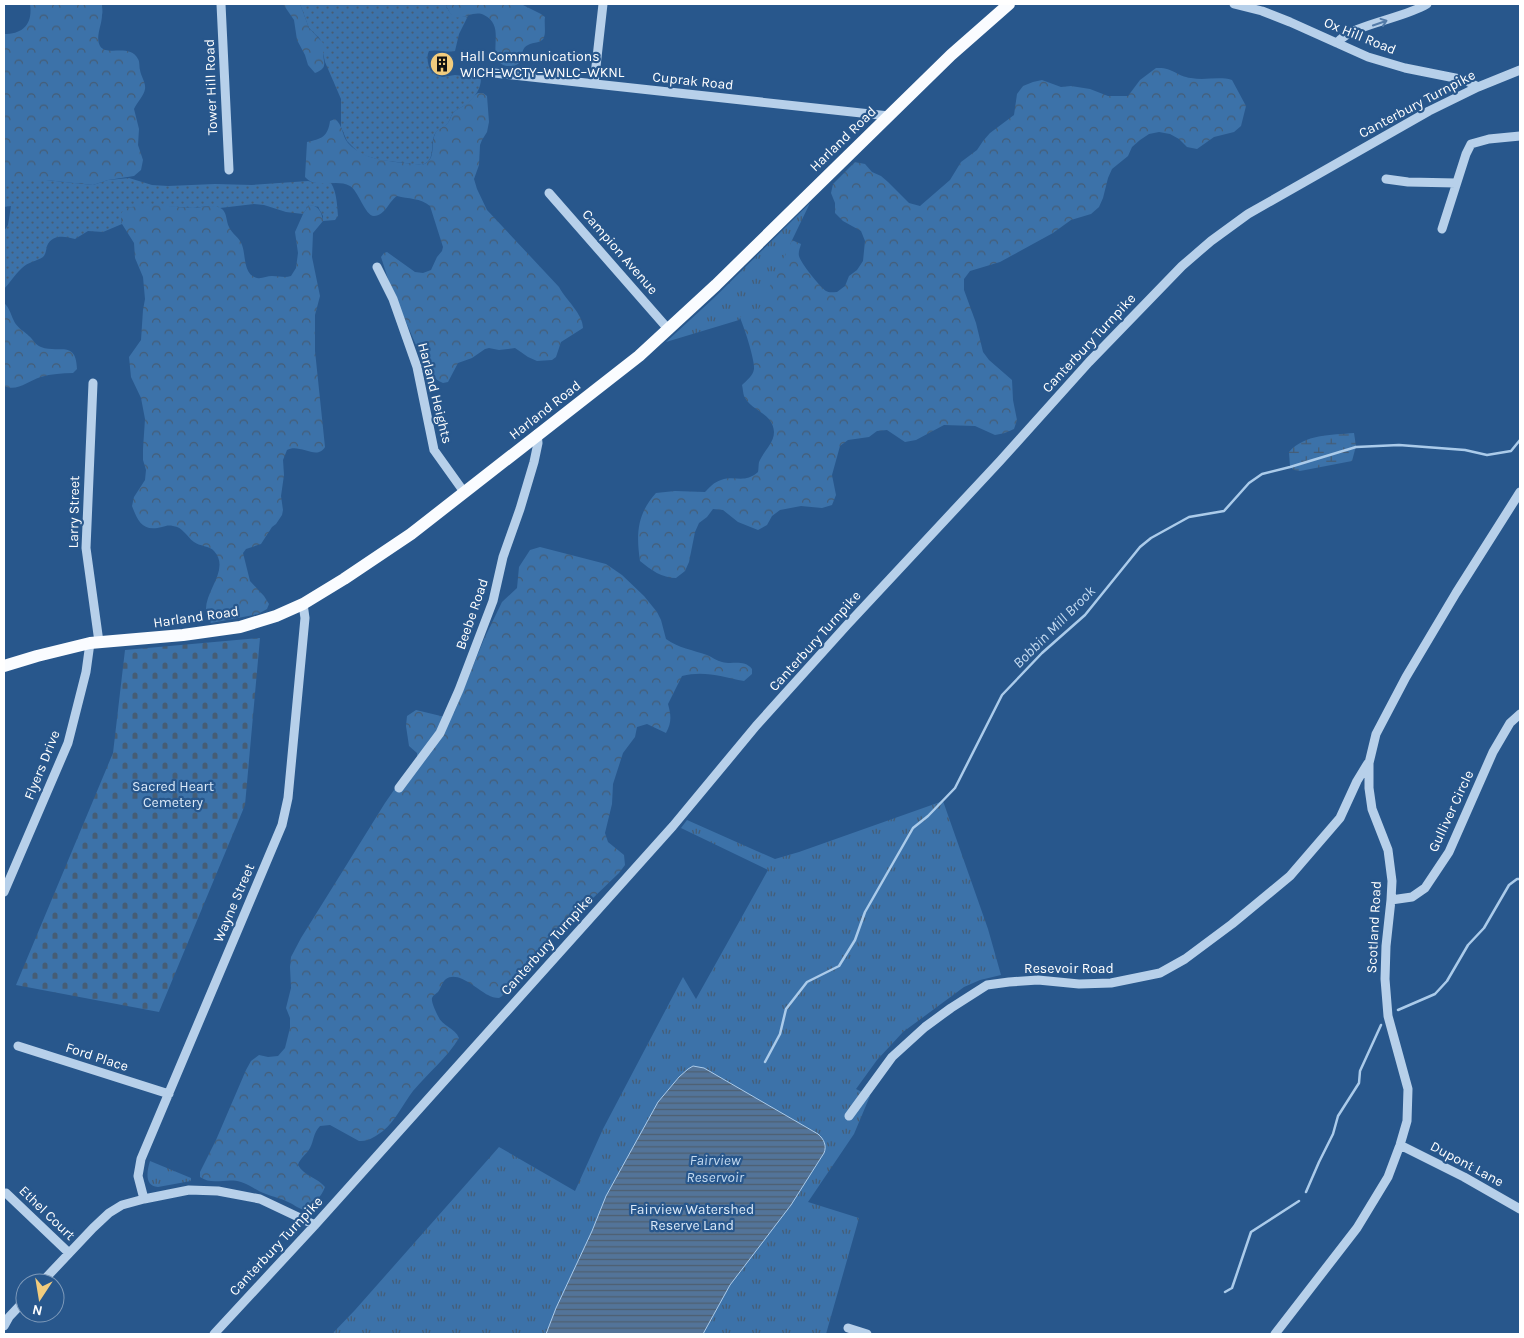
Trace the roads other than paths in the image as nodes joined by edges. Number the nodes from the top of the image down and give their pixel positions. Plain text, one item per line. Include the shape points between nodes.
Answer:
1 (221, 4) edge
2 (603, 4) edge
3 (1009, 4) edge
4 (1234, 4) edge
5 (1427, 4) edge
6 (1337, 43) junction
7 (1520, 70) edge
8 (494, 73) dead end
9 (594, 84) junction
10 (1478, 87) junction
11 (889, 116) junction
12 (1520, 136) edge
13 (228, 170) dead end
14 (1386, 180) dead end
15 (1456, 183) junction
16 (549, 193) dead end
17 (1442, 229) dead end
18 (377, 266) dead end
19 (669, 330) junction
20 (93, 382) dead end
21 (537, 434) junction
22 (464, 492) junction
23 (1520, 492) edge
24 (303, 604) junction
25 (95, 643) junction
26 (4, 666) edge
27 (1520, 714) edge
28 (1369, 763) junction
29 (399, 788) dead end
30 (4, 892) edge
31 (1392, 900) junction
32 (18, 1046) dead end
33 (168, 1094) junction
34 (848, 1116) dead end
35 (1400, 1145) junction
36 (6, 1193) dead end
37 (144, 1199) junction
38 (1520, 1209) edge
39 (315, 1225) junction
40 (69, 1253) junction
41 (50, 1273) edge
42 (15, 1311) edge
43 (4, 1326) edge
44 (848, 1328) dead end
45 (214, 1334) edge
46 (868, 1334) edge
47 (1275, 1334) edge

1 - 13 street, Tower Hill Road
2 - 9 street
3 - 11 main road, Harland Road
4 - 6 street, Ox Hill Road via 1262,11
6 -> 5 street via 1349,33
6 - 10 street, Ox Hill Road via 1405,68 1465,80
7 - 10 street, Canterbury Turnpike
8 - 9 street, Cuprak Road
9 - 11 street, Cuprak Road
10 - 39 street, Canterbury Turnpike via 1429,111 1248,214 1211,241 1170,278 847,625 756,726 673,826
11 - 19 main road, Harland Road
12 - 15 street via 1472,143
14 - 15 street
15 - 17 street
16 - 19 street, Campion Avenue
18 - 22 street, Harland Heights via 393,299 417,367 434,450
19 - 21 main road, Harland Road
20 - 25 street, Larry Street via 86,548
21 - 22 main road, Harland Road
21 - 29 street, Beebe Road via 538,447 504,557 494,602 460,690 440,733
22 - 24 main road, Harland Road via 411,534
23 - 28 street, Scotland Road via 1406,677 1376,734
24 - 25 main road, Harland Road via 240,627
24 - 33 street, Wayne Street via 305,618 290,779 282,825
25 - 26 main road, Harland Road
25 - 30 street, Flyers Drive via 68,743
27 - 31 street, Gulliver Circle via 1510,723 1493,752 1449,852 1425,888 1412,897
28 - 31 street, Scotland Road via 1372,809 1388,850
28 - 34 street, Resevoir Road via 1357,780 1340,818 1290,876 1185,959 1160,973 1110,983 1038,980 988,986 925,1027 892,1057
31 - 35 street, Scotland Road via 1386,946 1388,1016 1408,1089 1407,1121
32 - 33 street, Ford Place
33 - 37 street, Wayne Street via 141,1159 138,1176
35 - 38 street, Dupont Lane
35 - 47 street, Scotland Road via 1388,1178 1358,1228
36 - 40 street, Ethel Court
37 - 39 street via 189,1190 225,1192 260,1199
37 - 40 street via 122,1205 109,1213
39 - 45 street, Canterbury Turnpike
40 - 41 street
42 - 43 street
44 - 46 street

